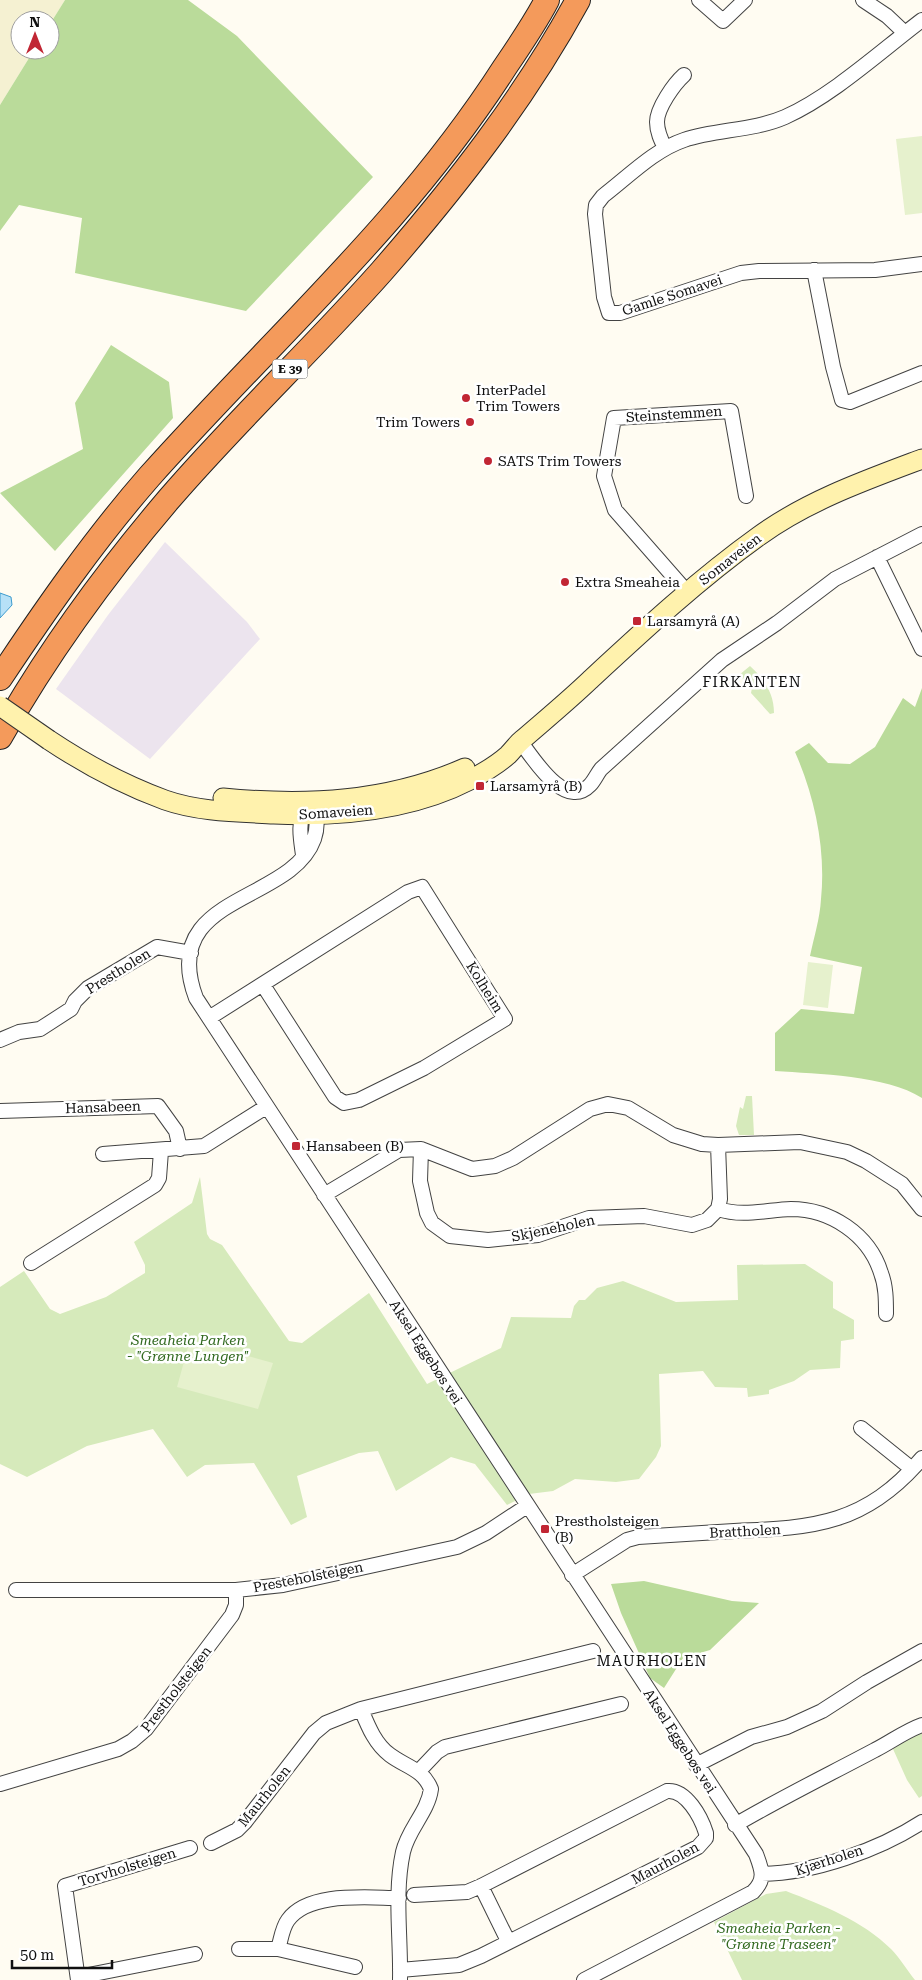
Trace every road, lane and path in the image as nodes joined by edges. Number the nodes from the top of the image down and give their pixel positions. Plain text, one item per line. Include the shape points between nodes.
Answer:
1 (547, 0) edge
2 (578, 0) edge
3 (699, 0) edge
4 (744, 0) edge
5 (863, 0) edge
6 (922, 20) edge
7 (904, 33) junction
8 (684, 76) dead end
9 (665, 148) junction
10 (922, 264) edge
11 (814, 270) junction
12 (922, 373) edge
13 (922, 458) edge
14 (746, 496) dead end
15 (922, 534) edge
16 (877, 557) junction
17 (688, 592) junction
18 (922, 649) edge
19 (0, 678) edge
20 (0, 706) edge
21 (0, 737) edge
22 (520, 742) junction
23 (309, 811) junction
24 (191, 953) junction
25 (263, 985) junction
26 (209, 1018) junction
27 (0, 1040) edge
28 (266, 1107) junction
29 (0, 1111) edge
30 (718, 1145) junction
31 (180, 1149) junction
32 (421, 1149) junction
33 (161, 1151) junction
34 (103, 1154) dead end
35 (324, 1195) junction
36 (718, 1209) junction
37 (922, 1209) edge
38 (31, 1263) dead end
39 (886, 1314) dead end
40 (861, 1428) dead end
41 (922, 1458) edge
42 (912, 1469) junction
43 (527, 1506) junction
44 (572, 1575) junction
45 (16, 1590) dead end
46 (236, 1590) junction
47 (592, 1651) dead end
48 (922, 1651) edge
49 (621, 1704) dead end
50 (361, 1709) junction
51 (922, 1725) edge
52 (696, 1765) junction
53 (419, 1771) junction
54 (0, 1784) edge
55 (922, 1822) edge
56 (735, 1825) junction
57 (210, 1843) dead end
58 (190, 1848) dead end
59 (762, 1874) junction
60 (481, 1886) junction
61 (414, 1895) dead end
62 (399, 1898) junction
63 (508, 1941) junction
64 (239, 1949) dead end
65 (278, 1949) junction
66 (195, 1954) dead end
67 (355, 1967) dead end
68 (400, 1975) edge
69 (78, 1978) edge
70 (584, 1980) edge

1 - 19 highway, E 39 via 462,132 422,182 355,260 148,478 50,603
2 - 21 highway, E 39 via 526,89 482,150 380,272 170,498 73,620
3 - 4 street via 723,21
5 - 7 street via 887,16
6 - 7 street, Gamle Somavei
7 - 9 street, Gamle Somavei via 829,90 785,117 758,126 685,140
8 - 9 street via 673,86 657,120 658,134
9 - 11 street, Gamle Somavei via 596,205 608,313 620,313 741,273
10 - 11 street, Gamle Somavei via 897,269
11 - 12 street via 833,367 844,402
13 - 17 main road, Somaveien via 795,513 760,535
14 - 17 street, Steinstemmen via 731,411 614,418 604,476 614,510
15 - 16 street
16 - 18 street
16 - 22 street via 835,579 722,660 601,769 588,787 574,792 564,790 548,778
17 - 22 main road, Somaveien
20 - 23 main road, Somaveien, bridge via 88,765 166,800 227,811
22 - 23 main road, Somaveien via 412,789
23 - 24 street, Aksel Eggebøs vei via 300,834 303,856 282,875 213,915 196,938
24 - 26 street, Aksel Eggebøs vei via 189,974 192,986
24 - 27 street, Prestholen via 157,947 88,988 71,1009 40,1029 19,1032
25 - 25 street, Kolheim via 422,887 505,1019 424,1068 359,1100 344,1103 335,1097
25 - 26 street, Kolheim
26 - 28 street, Aksel Eggebøs vei
28 - 31 street via 204,1146
28 - 35 street, Aksel Eggebøs vei
29 - 31 street, Hansabeen via 158,1106 176,1131
30 - 32 street via 673,1135 628,1108 608,1104 590,1109 495,1166 472,1169
30 - 36 street
30 - 37 street via 800,1142 847,1152 902,1184
31 - 33 street
32 - 35 street via 404,1149 390,1154
32 - 36 street, Skjeneholen via 420,1181 427,1213 432,1223 443,1232 462,1239 530,1236 589,1218 644,1216 692,1225 707,1220
33 - 34 street
33 - 38 street via 159,1178 155,1185
35 - 43 street, Aksel Eggebøs vei
36 - 39 street via 743,1213 807,1210 839,1221 868,1246 877,1261 884,1280
40 - 42 street
41 - 42 street, Brattholen
42 - 44 street, Brattholen via 868,1505 827,1522 780,1530 638,1537 627,1540
43 - 44 street, Aksel Eggebøs vei
43 - 46 street, Presteholsteigen via 486,1533 457,1547 283,1585
44 - 52 street, Aksel Eggebøs vei
45 - 46 street, Presteholsteigen
46 - 54 street, Prestholsteigen via 232,1615 146,1729 132,1741
47 - 50 street, Maurholen
48 - 52 street via 822,1711 788,1727 751,1737
49 - 53 street via 445,1747
50 - 53 street via 371,1731 390,1755
50 - 57 street, Maurholen via 332,1720 314,1733 245,1822 237,1830
51 - 56 street
52 - 56 street, Aksel Eggebøs vei
53 - 62 street, Maurholen via 431,1789 430,1798 403,1849
55 - 59 street, Kjærholen via 900,1836 852,1854 796,1872
56 - 59 street, Aksel Eggebøs vei via 756,1854
58 - 69 street, Torvholsteigen via 65,1886
59 - 70 street via 759,1886 753,1892
60 - 61 street, Maurholen via 467,1892
60 - 63 street
60 - 63 street, Maurholen via 667,1791 674,1790 683,1796 704,1827 706,1838 698,1847
62 - 65 street via 327,1899 311,1904 288,1919
62 - 68 street, Maurholen
63 - 68 street, Maurholen via 459,1965
64 - 65 street
65 - 67 street
66 - 69 street, Torvholsteigen

